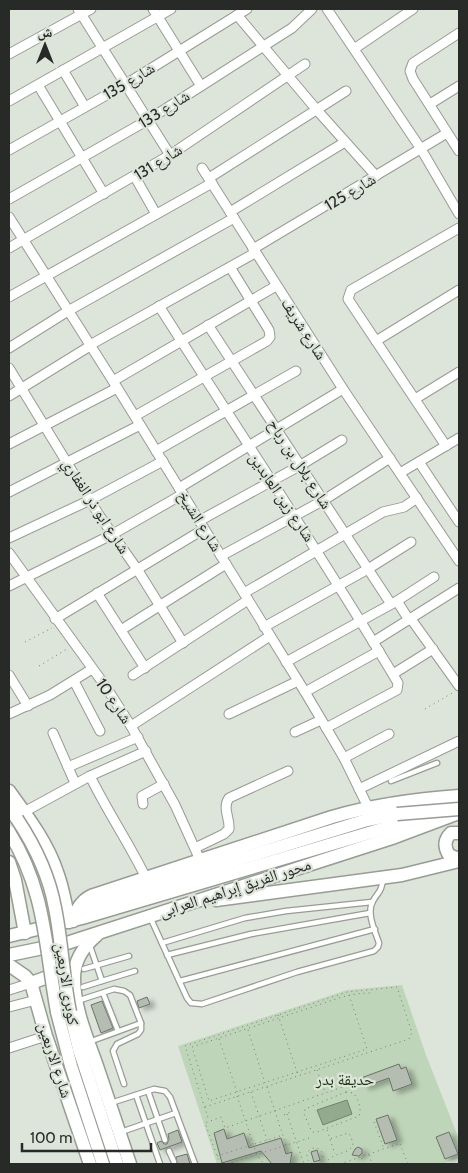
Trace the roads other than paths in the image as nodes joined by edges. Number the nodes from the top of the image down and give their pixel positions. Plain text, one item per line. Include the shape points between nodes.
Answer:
1 (92, 9) edge
2 (171, 9) edge
3 (228, 9) edge
4 (247, 9) edge
5 (312, 9) edge
6 (327, 9) edge
7 (413, 9) edge
8 (80, 12) edge
9 (155, 13) edge
10 (236, 16) junction
11 (459, 33) edge
12 (263, 46) junction
13 (103, 49) junction
14 (354, 49) junction
15 (179, 51) junction
16 (9, 54) edge
17 (304, 64) dead end
18 (63, 70) junction
19 (287, 75) junction
20 (38, 84) junction
21 (126, 84) junction
22 (201, 86) junction
23 (459, 86) edge
24 (346, 90) dead end
25 (9, 101) edge
26 (430, 104) junction
27 (85, 106) junction
28 (316, 109) junction
29 (148, 120) junction
30 (60, 121) junction
31 (447, 133) junction
32 (345, 142) junction
33 (421, 149) junction
34 (9, 150) edge
35 (459, 151) edge
36 (170, 155) junction
37 (82, 157) junction
38 (202, 168) dead end
39 (376, 176) junction
40 (135, 177) junction
41 (210, 181) junction
42 (104, 194) junction
43 (9, 198) edge
44 (156, 214) junction
45 (459, 214) edge
46 (232, 215) junction
47 (9, 216) edge
48 (459, 228) edge
49 (23, 240) junction
50 (9, 248) edge
51 (254, 251) junction
52 (230, 267) junction
53 (46, 275) junction
54 (276, 286) junction
55 (459, 290) edge
56 (9, 297) edge
57 (250, 301) junction
58 (159, 306) junction
59 (68, 311) junction
60 (208, 325) junction
61 (181, 341) junction
62 (376, 341) junction
63 (90, 346) junction
64 (9, 348) edge
65 (232, 361) junction
66 (9, 368) edge
67 (296, 370) dead end
68 (459, 372) edge
69 (204, 377) junction
70 (115, 384) junction
71 (22, 388) junction
72 (343, 389) junction
73 (255, 395) junction
74 (9, 396) edge
75 (415, 399) junction
76 (226, 411) junction
77 (134, 416) junction
78 (140, 425) junction
79 (45, 426) junction
80 (277, 429) junction
81 (459, 438) edge
82 (342, 440) dead end
83 (9, 444) edge
84 (248, 446) junction
85 (446, 446) junction
86 (156, 451) junction
87 (390, 458) junction
88 (163, 461) junction
89 (419, 462) junction
90 (68, 463) junction
91 (301, 465) junction
92 (400, 473) junction
93 (272, 481) junction
94 (181, 491) junction
95 (9, 492) edge
96 (416, 498) junction
97 (90, 500) junction
98 (324, 500) junction
99 (294, 515) junction
100 (459, 522) edge
101 (202, 525) junction
102 (113, 534) junction
103 (346, 535) junction
104 (9, 538) edge
105 (411, 542) dead end
106 (317, 551) junction
107 (9, 553) edge
108 (224, 560) junction
109 (459, 561) edge
110 (137, 569) junction
111 (368, 569) junction
112 (434, 577) dead end
113 (26, 579) junction
114 (339, 585) junction
115 (9, 586) edge
116 (459, 588) edge
117 (97, 593) junction
118 (246, 597) junction
119 (394, 602) junction
120 (159, 606) junction
121 (410, 619) junction
122 (360, 621) junction
123 (57, 622) junction
124 (264, 627) junction
125 (121, 630) junction
126 (270, 636) junction
127 (374, 642) junction
128 (183, 643) junction
129 (433, 649) junction
130 (379, 651) junction
131 (286, 662) junction
132 (145, 668) junction
133 (92, 669) junction
134 (393, 674) junction
135 (9, 675) edge
136 (133, 675) dead end
137 (298, 680) junction
138 (74, 681) junction
139 (459, 686) edge
140 (305, 692) junction
141 (28, 706) junction
142 (9, 714) edge
143 (229, 714) dead end
144 (321, 720) junction
145 (131, 726) junction
146 (326, 728) junction
147 (100, 731) dead end
148 (295, 732) dead end
149 (54, 733) dead end
150 (389, 734) dead end
151 (138, 737) junction
152 (459, 741) edge
153 (146, 751) junction
154 (344, 758) junction
155 (437, 763) dead end
156 (68, 767) junction
157 (408, 770) junction
158 (288, 771) dead end
159 (90, 776) junction
160 (391, 781) dead end
161 (76, 783) junction
162 (164, 784) junction
163 (359, 789) junction
164 (9, 791) edge
165 (459, 797) edge
166 (142, 804) dead end
167 (368, 807) junction
168 (9, 808) edge
169 (459, 809) edge
170 (459, 813) edge
171 (20, 815) junction
172 (9, 832) edge
173 (459, 832) edge
174 (198, 854) junction
175 (459, 860) edge
176 (9, 862) edge
177 (55, 866) junction
178 (146, 878) junction
179 (383, 878) junction
180 (16, 880) junction
181 (194, 901) junction
182 (372, 902) junction
183 (370, 913) junction
184 (150, 916) junction
185 (75, 920) junction
186 (375, 929) junction
187 (9, 931) edge
188 (103, 931) junction
189 (24, 933) junction
190 (9, 936) edge
191 (89, 942) junction
192 (162, 943) junction
193 (9, 955) edge
194 (168, 955) junction
195 (129, 956) dead end
196 (9, 965) edge
197 (96, 966) junction
198 (135, 971) dead end
199 (79, 973) junction
200 (102, 981) junction
201 (180, 981) junction
202 (31, 983) junction
203 (82, 987) dead end
204 (9, 990) edge
205 (103, 992) junction
206 (36, 1000) junction
207 (9, 1007) edge
208 (68, 1008) junction
209 (141, 1023) junction
210 (118, 1031) junction
211 (46, 1036) junction
212 (88, 1042) junction
213 (9, 1048) edge
214 (124, 1084) dead end
215 (148, 1091) junction
216 (136, 1095) junction
217 (110, 1104) junction
218 (176, 1113) junction
219 (158, 1119) junction
220 (146, 1124) junction
221 (120, 1133) junction
222 (166, 1140) dead end
223 (170, 1151) dead end
224 (174, 1162) dead end
225 (90, 1164) edge
226 (103, 1164) edge
227 (117, 1164) edge
228 (130, 1164) edge
229 (160, 1164) edge
230 (195, 1164) edge

1 - 8 street
2 - 9 street
3 - 10 street
4 - 10 street, شارع 135
5 - 12 street, شارع 133 via 292,28
6 - 14 street
7 - 14 street
8 - 13 street
8 - 16 street
9 - 13 street
9 - 15 street
10 - 12 street
10 - 15 street, شارع 135
11 - 26 street via 414,63 410,71
12 - 19 street
12 - 22 street, شارع 133
13 - 18 street
13 - 21 street
14 - 33 street
15 - 21 street, شارع 135
15 - 22 street
17 - 19 street, شارع 131
18 - 20 street
18 - 27 street
19 - 28 street
19 - 36 street, شارع 131
20 - 25 street
20 - 30 street
21 - 27 street, شارع 135
21 - 29 street
22 - 29 street, شارع 133
23 - 26 street
24 - 28 street
26 - 31 street
27 - 30 street, شارع 135
28 - 32 street
28 - 41 street
29 - 36 street
29 - 37 street, شارع 133
30 - 34 street, شارع 135
30 - 37 street
31 - 33 street, شارع 125
31 - 35 street
32 - 39 street
32 - 46 street
33 - 39 street, شارع 125
33 - 45 street
36 - 40 street, شارع 131
37 - 42 street
37 - 43 street, شارع 133
38 - 41 street
39 - 51 street, شارع 125
40 - 42 street, شارع 131
40 - 44 street
41 - 44 street
41 - 46 street, شارع شريف
42 - 49 street, شارع 131
44 - 53 street
46 - 51 street, شارع شريف
46 - 59 street
47 - 49 street, شارع الشيخ
48 - 62 street via 351,290 348,299
49 - 50 street, شارع 131
49 - 53 street, شارع الشيخ
51 - 52 street, شارع 125
51 - 54 street, شارع شريف
52 - 57 street
52 - 58 street, شارع 125
53 - 56 street
53 - 59 street, شارع الشيخ
54 - 57 street
54 - 72 street, شارع شريف
55 - 62 street
57 - 60 street
57 - 65 street via 270,337
58 - 61 street, شارع زين العابدين
58 - 63 street, شارع 125
59 - 63 street, شارع الشيخ
59 - 64 street
60 - 61 street
60 - 65 street, شارع بلال بن رباح
61 - 69 street, شارع زين العابدين
61 - 70 street
62 - 75 street
63 - 70 street, شارع الشيخ
63 - 71 street, شارع 125
65 - 69 street
65 - 73 street, شارع بلال بن رباح
66 - 71 street, شارع ابو ذر الغفاري
67 - 73 street
68 - 75 street
69 - 76 street, شارع زين العابدين
69 - 77 street
70 - 77 street, شارع الشيخ
70 - 79 street
71 - 74 street, شارع 125
71 - 79 street, شارع ابو ذر الغفاري
72 - 80 street
72 - 87 street, شارع شريف
73 - 76 street
73 - 80 street, شارع بلال بن رباح
75 - 85 street
76 - 84 street, شارع زين العابدين
76 - 86 street
77 - 78 street, شارع الشيخ
78 - 86 street, شارع الشيخ
78 - 90 street
79 - 83 street
79 - 90 street, شارع ابو ذر الغفاري
80 - 84 street
80 - 91 street, شارع بلال بن رباح
81 - 85 street
82 - 91 street
84 - 93 street, شارع زين العابدين
84 - 94 street
85 - 89 street
86 - 88 street, شارع الشيخ
87 - 92 street, شارع شريف
87 - 98 street
88 - 94 street, شارع الشيخ
88 - 97 street
89 - 92 street
89 - 100 street
90 - 95 street
90 - 97 street, شارع ابو ذر الغفاري
91 - 93 street
91 - 98 street, شارع بلال بن رباح
92 - 96 street, شارع شريف
93 - 99 street, شارع زين العابدين
93 - 101 street
94 - 101 street, شارع الشيخ
94 - 102 street
96 - 103 street via 404,506 383,512
96 - 109 street, شارع شريف
97 - 102 street, شارع ابو ذر الغفاري
97 - 104 street
98 - 99 street
98 - 103 street, شارع بلال بن رباح
99 - 106 street, شارع زين العابدين
99 - 108 street
101 - 108 street, شارع الشيخ
101 - 110 street
102 - 110 street, شارع ابو ذر الغفاري
102 - 113 street
103 - 106 street
103 - 111 street, شارع بلال بن رباح
105 - 111 street
106 - 114 street, شارع زين العابدين
106 - 118 street
107 - 113 street, شارع 10
108 - 118 street, شارع الشيخ
108 - 120 street
110 - 117 street
110 - 120 street, شارع ابو ذر الغفاري
111 - 114 street
111 - 119 street, شارع بلال بن رباح
112 - 119 street
113 - 115 street
113 - 123 street, شارع 10
114 - 122 street, شارع زين العابدين
114 - 124 street
116 - 121 street
117 - 123 street
117 - 125 street
118 - 124 street, شارع الشيخ
118 - 128 street
119 - 121 street, شارع بلال بن رباح
119 - 122 street
120 - 125 street
120 - 128 street, شارع ابو ذر الغفاري
121 - 127 street
121 - 129 street, شارع بلال بن رباح
122 - 127 street, شارع زين العابدين
122 - 131 street
123 - 133 street, شارع 10
124 - 126 street, شارع الشيخ
125 - 132 street
126 - 131 street, شارع الشيخ
126 - 145 street
127 - 130 street, شارع زين العابدين
128 - 132 street
129 - 134 street
129 - 139 street, شارع بلال بن رباح
130 - 134 street, شارع زين العابدين
130 - 140 street
131 - 137 street, شارع الشيخ
132 - 136 street
133 - 138 street
133 - 145 street, شارع 10
134 - 146 street, شارع زين العابدين via 398,683 397,690
135 - 141 street
137 - 140 street, شارع الشيخ
137 - 143 street
138 - 141 street
138 - 147 street
140 - 144 street, شارع الشيخ
141 - 142 street
144 - 146 street, شارع الشيخ
144 - 148 street
145 - 151 street, شارع 10
146 - 154 street, شارع الشيخ
149 - 156 street
150 - 154 street
151 - 153 street, شارع 10
151 - 156 street
152 - 157 street
153 - 159 street
153 - 162 street, شارع 10
154 - 163 street, شارع الشيخ
155 - 157 lane
156 - 161 street
157 - 160 lane
157 - 163 street
158 - 174 street via 229,798 225,808 229,829
159 - 161 street
159 - 178 street
161 - 171 street
162 - 166 street via 142,796
162 - 174 street, شارع 10
163 - 167 street, شارع الشيخ
164 - 171 main road
165 - 167 main road
165 - 185 main road, محور الفريق إبراهيم العرابى via 406,822
167 - 174 main road
168 - 171 main road, كوبرى الاربعين
169 - 185 main road, bridge via 367,820 107,900
170 - 181 main road, محور الفريق إبراهيم العرابى via 395,837
171 - 177 main road via 46,847
171 - 208 main road, كوبرى الاربعين, bridge via 40,857 52,894
172 - 208 main road, كوبرى الاربعين, bridge via 30,873
173 - 175 main road via 451,833 445,844 449,855
174 - 178 main road
175 - 179 main road
176 - 180 main road
177 - 180 main road via 49,881 40,887 29,888
177 - 185 main road
178 - 185 main road via 87,898 77,908
179 - 181 main road
179 - 182 lane via 381,892
180 - 189 main road
181 - 184 main road, محور الفريق إبراهيم العرابى
182 - 183 lane
182 - 192 lane via 286,910 245,918
183 - 186 lane
183 - 194 lane via 251,934
184 - 188 main road, محور الفريق إبراهيم العرابى
184 - 192 lane
185 - 189 main road, محور الفريق إبراهيم العرابى
186 - 201 lane
186 - 201 lane via 378,947 374,951 297,972 202,1004 191,1003
187 - 189 street
188 - 191 main road
188 - 193 main road, محور الفريق إبراهيم العرابى via 48,948
189 - 190 main road, محور الفريق إبراهيم العرابى
191 - 197 lane
191 - 199 main road via 79,957
192 - 194 lane
194 - 201 lane
195 - 197 lane
196 - 202 main road
197 - 199 lane
197 - 200 lane
198 - 200 lane
199 - 202 main road via 52,976
199 - 208 main road
200 - 203 lane
202 - 204 street
202 - 206 main road, شارع الاربعين
205 - 208 lane
205 - 209 lane via 118,989 128,993
205 - 210 lane
206 - 207 street
206 - 211 main road, شارع الاربعين
208 - 212 main road
208 - 226 main road, كوبرى الاربعين via 68,1058
208 - 227 main road, كوبرى الاربعين
209 - 210 lane
209 - 214 lane via 138,1034 119,1042 114,1048
210 - 212 lane
211 - 213 street
211 - 225 main road, شارع الاربعين
212 - 217 main road
215 - 216 lane
215 - 218 lane via 158,1088 165,1091
215 - 219 lane
216 - 217 lane
216 - 220 lane
217 - 221 main road
218 - 219 lane
218 - 230 lane
219 - 220 lane
219 - 222 lane
220 - 221 lane
220 - 229 lane
221 - 228 main road
223 - 224 lane

